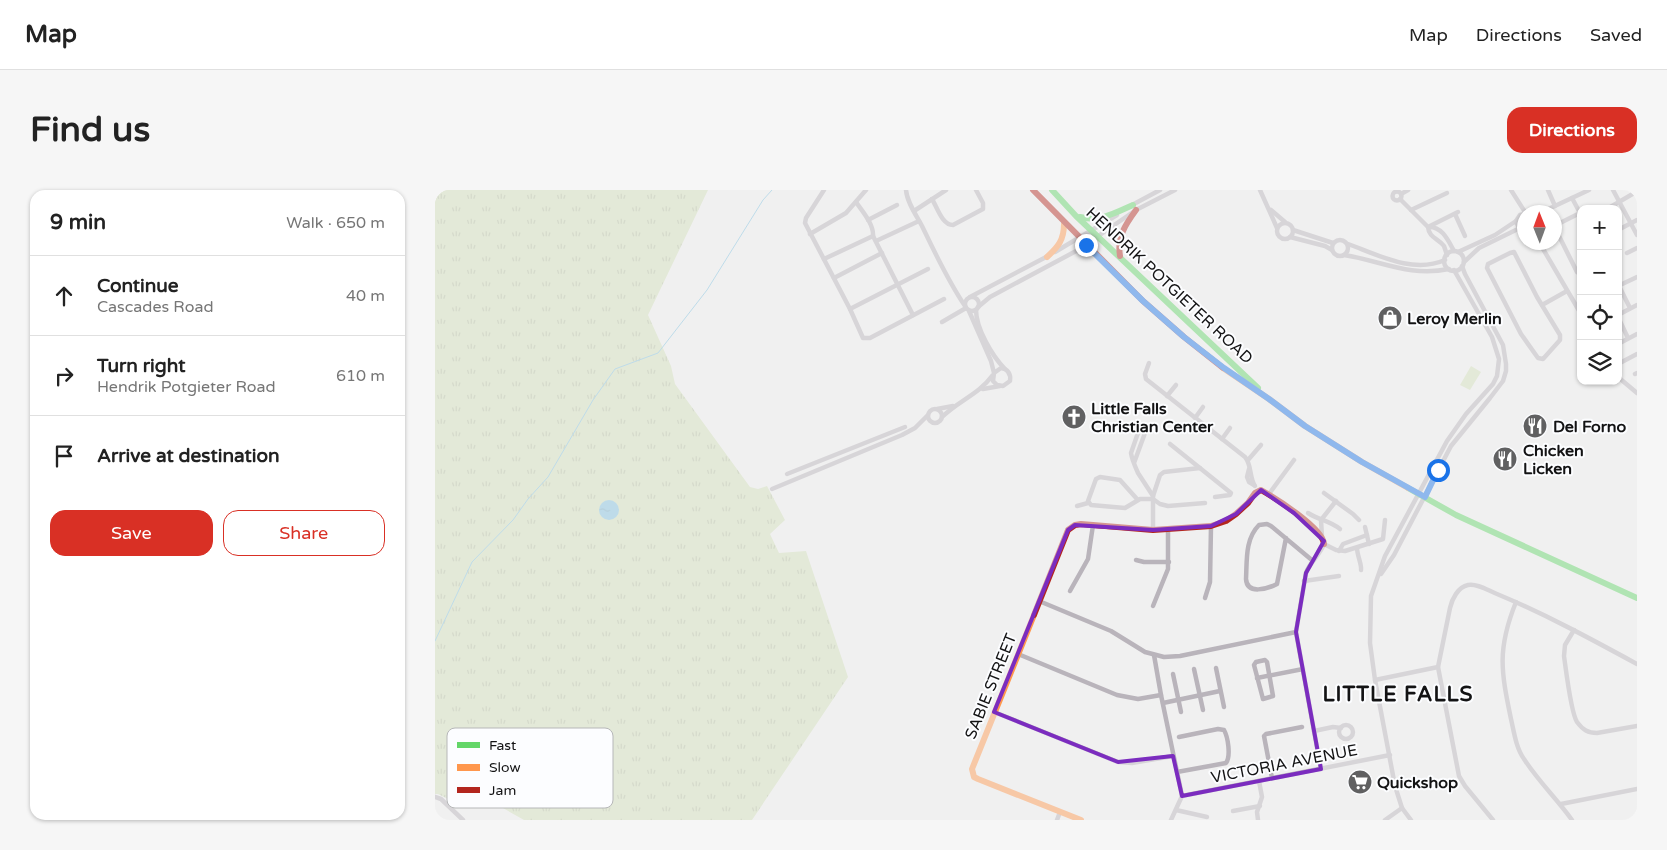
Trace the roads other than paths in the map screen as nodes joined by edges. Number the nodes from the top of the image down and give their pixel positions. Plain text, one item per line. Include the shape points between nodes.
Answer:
1 (824, 190) edge
2 (866, 190) edge
3 (906, 190) edge
4 (946, 190) edge
5 (976, 190) edge
6 (1033, 190) edge
7 (1052, 190) edge
8 (1160, 190) edge
9 (1175, 190) edge
10 (1260, 190) edge
11 (1408, 190) edge
12 (1511, 190) edge
13 (1548, 190) edge
14 (1576, 190) edge
15 (1589, 190) edge
16 (1613, 190) edge
17 (1636, 192) edge
18 (1447, 193) dead end
19 (1574, 197) junction
20 (933, 199) junction
21 (856, 202) junction
22 (1619, 202) junction
23 (1519, 205) edge
24 (1555, 205) edge
25 (1557, 205) edge
26 (1614, 205) edge
27 (897, 206) dead end
28 (1577, 206) edge
29 (1134, 208) junction
30 (1270, 209) junction
31 (914, 210) junction
32 (1411, 210) junction
33 (1577, 215) edge
34 (1076, 216) junction
35 (868, 220) junction
36 (1637, 220) edge
37 (919, 221) junction
38 (1516, 221) edge
39 (1285, 222) junction
40 (1630, 223) junction
41 (1064, 224) junction
42 (1428, 227) junction
43 (1277, 228) junction
44 (1622, 228) edge
45 (1293, 230) junction
46 (1092, 231) junction
47 (1517, 232) edge
48 (810, 234) junction
49 (1637, 235) edge
50 (1465, 236) dead end
51 (1098, 237) junction
52 (1290, 237) junction
53 (875, 238) junction
54 (1079, 238) junction
55 (1333, 243) junction
56 (1348, 244) junction
57 (1086, 245) junction
58 (1637, 248) edge
59 (1332, 250) junction
60 (1544, 250) edge
61 (1456, 252) junction
62 (882, 253) junction
63 (1627, 253) dead end
64 (1344, 255) junction
65 (1047, 256) junction
66 (1120, 257) junction
67 (1446, 257) junction
68 (824, 260) junction
69 (1463, 264) junction
70 (928, 269) dead end
71 (1451, 270) junction
72 (1577, 272) edge
73 (1637, 277) edge
74 (834, 278) junction
75 (1008, 278) junction
76 (1622, 284) edge
77 (897, 285) junction
78 (1012, 285) junction
79 (955, 291) junction
80 (1567, 291) junction
81 (1622, 292) edge
82 (969, 298) junction
83 (943, 299) dead end
84 (1542, 305) junction
85 (1637, 305) edge
86 (1577, 307) edge
87 (967, 308) junction
88 (977, 308) junction
89 (1630, 308) junction
90 (850, 309) junction
91 (1622, 313) edge
92 (913, 315) junction
93 (942, 322) dead end
94 (1622, 325) edge
95 (1636, 336) edge
96 (1628, 338) junction
97 (1622, 342) edge
98 (1637, 354) edge
99 (1622, 362) edge
100 (1149, 363) dead end
101 (1006, 370) junction
102 (993, 374) junction
103 (1622, 380) edge
104 (1176, 385) dead end
105 (1000, 386) junction
106 (981, 389) junction
107 (1637, 392) edge
108 (1167, 396) junction
109 (1269, 399) junction
110 (956, 405) junction
111 (1203, 407) dead end
112 (937, 409) junction
113 (928, 415) junction
114 (942, 417) junction
115 (1195, 418) junction
116 (933, 423) junction
117 (905, 427) dead end
118 (915, 428) junction
119 (1231, 428) dead end
120 (1222, 439) junction
121 (1170, 444) dead end
122 (1261, 445) dead end
123 (1248, 460) junction
124 (1294, 460) dead end
125 (1134, 463) junction
126 (1199, 468) junction
127 (787, 474) dead end
128 (772, 489) dead end
129 (1256, 490) junction
130 (1324, 493) dead end
131 (1269, 494) junction
132 (1215, 496) dead end
133 (1422, 496) junction
134 (1153, 497) junction
135 (1137, 499) junction
136 (1336, 502) junction
137 (1088, 503) junction
138 (1205, 503) dead end
139 (1077, 506) dead end
140 (1308, 513) dead end
141 (1321, 520) junction
142 (1359, 520) dead end
143 (1385, 520) dead end
144 (1093, 525) junction
145 (1211, 526) junction
146 (1365, 527) dead end
147 (1168, 529) junction
148 (1340, 529) dead end
149 (1153, 530) junction
150 (1367, 535) junction
151 (1286, 538) junction
152 (1323, 540) junction
153 (1369, 544) junction
154 (1357, 548) junction
155 (1339, 551) junction
156 (1136, 560) dead end
157 (1313, 561) junction
158 (1169, 562) junction
159 (1361, 570) dead end
160 (1339, 576) dead end
161 (1305, 581) junction
162 (1071, 591) dead end
163 (1205, 598) dead end
164 (1637, 598) edge
165 (1039, 601) junction
166 (1517, 602) junction
167 (1153, 606) dead end
168 (1573, 630) junction
169 (1296, 632) junction
170 (1018, 654) junction
171 (1154, 655) junction
172 (1637, 664) edge
173 (1438, 667) junction
174 (1216, 668) dead end
175 (1194, 669) dead end
176 (1303, 669) junction
177 (1173, 674) dead end
178 (1270, 675) junction
179 (1257, 678) junction
180 (1375, 680) junction
181 (1220, 692) junction
182 (1161, 695) junction
183 (1200, 696) junction
184 (1178, 700) junction
185 (1163, 703) junction
186 (1223, 707) dead end
187 (1203, 710) dead end
188 (994, 712) junction
189 (1181, 712) dead end
190 (1637, 726) edge
191 (1302, 727) dead end
192 (1341, 728) dead end
193 (1314, 731) junction
194 (1179, 737) dead end
195 (1390, 755) junction
196 (1173, 756) junction
197 (1321, 769) junction
198 (1177, 772) junction
199 (1271, 778) junction
200 (1259, 781) junction
201 (1637, 789) edge
202 (1182, 796) junction
203 (435, 797) edge
204 (1561, 804) junction
205 (447, 805) edge
206 (1260, 806) junction
207 (450, 808) edge
208 (1402, 808) junction
209 (1176, 810) junction
210 (1233, 811) dead end
211 (1060, 812) junction
212 (1207, 817) dead end
213 (1198, 818) edge
214 (463, 820) edge
215 (1057, 820) edge
216 (1081, 820) edge
217 (1171, 820) edge
218 (1258, 820) edge
219 (1385, 820) edge
220 (1411, 820) edge
221 (1493, 820) edge
222 (1572, 820) edge

1 - 48 street via 806,218
2 - 21 street
3 - 31 street
4 - 20 street
5 - 20 street via 983,209 953,225 946,223
6 - 41 main road, HENDRIK POTGIETER ROAD
7 - 34 main road, HENDRIK POTGIETER ROAD
8 - 29 street
9 - 29 street
10 - 30 street
11 - 32 street via 1401,197
12 - 23 street
13 - 24 street
14 - 19 street
15 - 19 street
16 - 22 street
17 - 22 street
18 - 32 street
19 - 25 street
19 - 28 street
20 - 31 street
21 - 35 street
21 - 48 street via 846,213
22 - 26 street
22 - 40 street
27 - 35 street
29 - 34 main road via 1100,219
29 - 46 street
29 - 51 street
29 - 66 main road via 1121,233
30 - 39 street
30 - 43 street
31 - 37 street
32 - 42 street
33 - 72 street via 1558,224 1556,230
34 - 46 main road, HENDRIK POTGIETER ROAD
35 - 53 street
36 - 40 street
37 - 53 street
37 - 79 street
38 - 61 street via 1501,232
39 - 43 street
39 - 45 street
40 - 44 street
40 - 49 street
41 - 54 main road, HENDRIK POTGIETER ROAD
41 - 65 main road via 1061,244
42 - 50 street via 1456,213
42 - 61 street via 1434,226 1441,231
42 - 67 street via 1444,246
43 - 52 street via 1280,237
45 - 52 street
45 - 55 street
46 - 51 main road, HENDRIK POTGIETER ROAD
46 - 54 street
47 - 69 street via 1479,248
48 - 68 street
51 - 57 street
51 - 66 main road, HENDRIK POTGIETER ROAD
52 - 59 street
53 - 62 street
53 - 68 street
54 - 57 main road, HENDRIK POTGIETER ROAD
54 - 65 street
55 - 56 street via 1340,239
55 - 59 street
56 - 64 street via 1349,250
56 - 67 street via 1403,263 1426,266
57 - 78 street
57 - 109 main road, HENDRIK POTGIETER ROAD via 1184,337
58 - 63 street
59 - 64 street via 1337,256
60 - 80 street
61 - 67 street
61 - 69 street via 1463,257
62 - 74 street
62 - 77 street
64 - 71 street via 1406,270
65 - 75 street
66 - 109 main road, HENDRIK POTGIETER ROAD
67 - 71 street via 1445,265
68 - 74 street
69 - 71 street via 1459,269
69 - 133 street via 1465,274 1503,345 1506,371 1491,398 1451,446
70 - 77 street
71 - 133 street via 1492,336 1498,356 1498,371 1493,384 1447,441
73 - 76 street
74 - 90 street
75 - 78 street
75 - 82 street
77 - 90 street
77 - 92 street
78 - 88 street
79 - 82 street
79 - 87 street
80 - 84 street
80 - 86 street
81 - 89 street
82 - 87 street via 965,301
82 - 88 street via 977,299
83 - 92 street
84 - 84 street via 1514,252 1488,264 1487,268 1521,334 1541,359 1561,337
85 - 89 street
87 - 88 street
87 - 93 street
87 - 102 street via 986,348
88 - 101 street via 978,322 989,347
89 - 91 street
90 - 92 street via 865,339
94 - 96 street
95 - 96 street
96 - 97 street
98 - 99 street
100 - 108 street via 1145,378
101 - 102 street via 998,369
101 - 105 street via 1010,380
102 - 105 street via 995,383
102 - 106 street
103 - 107 street
104 - 108 street
105 - 106 street
106 - 110 street
108 - 115 street
109 - 133 main road, HENDRIK POTGIETER ROAD via 1313,431
110 - 112 street
110 - 114 street
111 - 115 street
112 - 113 street
112 - 114 street
113 - 116 street
113 - 118 street
114 - 116 street via 938,423
115 - 120 street
116 - 118 street
117 - 127 street
118 - 128 street
119 - 120 street
120 - 123 street
121 - 126 street
122 - 123 street
123 - 129 street
124 - 131 street
125 - 125 street via 1145,433 1141,429 1131,449
125 - 134 street
126 - 132 street via 1231,494
126 - 134 street via 1164,472
129 - 131 main road
129 - 145 main road via 1236,514
130 - 136 street
131 - 152 main road
133 - 164 main road, HENDRIK POTGIETER ROAD
133 - 180 street via 1371,596 1369,623
134 - 135 street
134 - 138 street via 1168,506
134 - 149 street
135 - 137 street via 1125,508
135 - 137 street via 1120,480 1100,477
136 - 141 street
136 - 142 street
137 - 139 street
140 - 141 street
141 - 148 street
141 - 152 street
143 - 153 street via 1383,539
144 - 149 main road
144 - 162 street via 1088,560
144 - 165 main road, SABIE STREET via 1075,525 1068,530
145 - 147 main road
145 - 163 street via 1210,582
146 - 150 street
147 - 149 main road
147 - 158 street
150 - 153 street
150 - 155 street via 1343,544
151 - 151 street via 1277,584 1253,590 1249,588 1246,579 1248,545 1257,527 1267,524
151 - 157 street
152 - 155 street
152 - 157 street via 1321,551
153 - 154 street
154 - 155 street
154 - 159 street
156 - 158 street
157 - 161 street
158 - 167 street
160 - 161 street
161 - 169 street
165 - 170 main road, SABIE STREET
165 - 171 street via 1111,630
166 - 168 street
166 - 173 street via 1473,584 1458,591 1453,599
166 - 204 street via 1507,627 1502,656 1504,687 1524,760
168 - 172 street
168 - 190 street via 1565,645 1564,656 1577,721 1591,733
169 - 171 street via 1180,656
169 - 176 street
170 - 182 street via 1117,695 1138,699
170 - 188 main road, SABIE STREET
171 - 182 street
173 - 180 street
173 - 221 street via 1459,776
174 - 181 street
175 - 183 street
176 - 178 street
176 - 193 street
177 - 184 street
178 - 179 street
178 - 179 street via 1265,660 1255,664
178 - 179 street via 1273,696 1264,699 1261,698
180 - 195 street
181 - 183 street
181 - 186 street
182 - 185 street
183 - 184 street
183 - 187 street
184 - 185 street
184 - 189 street
185 - 196 street
188 - 196 street via 1119,762
188 - 211 main road, SABIE STREET via 972,769 974,776
191 - 199 street via 1264,736
192 - 193 street
193 - 197 street
194 - 198 street via 1223,730 1229,759 1226,763
195 - 197 street, VICTORIA AVENUE
195 - 208 street
196 - 198 street
197 - 199 street, VICTORIA AVENUE
198 - 202 street
199 - 200 street, VICTORIA AVENUE
200 - 202 street, VICTORIA AVENUE
200 - 206 street
201 - 204 street
202 - 209 street
203 - 205 street
204 - 222 street
206 - 210 street
206 - 218 street
207 - 214 street
208 - 219 street
208 - 220 street
209 - 213 street
209 - 217 street
211 - 215 street
211 - 216 main road
212 - 213 street

